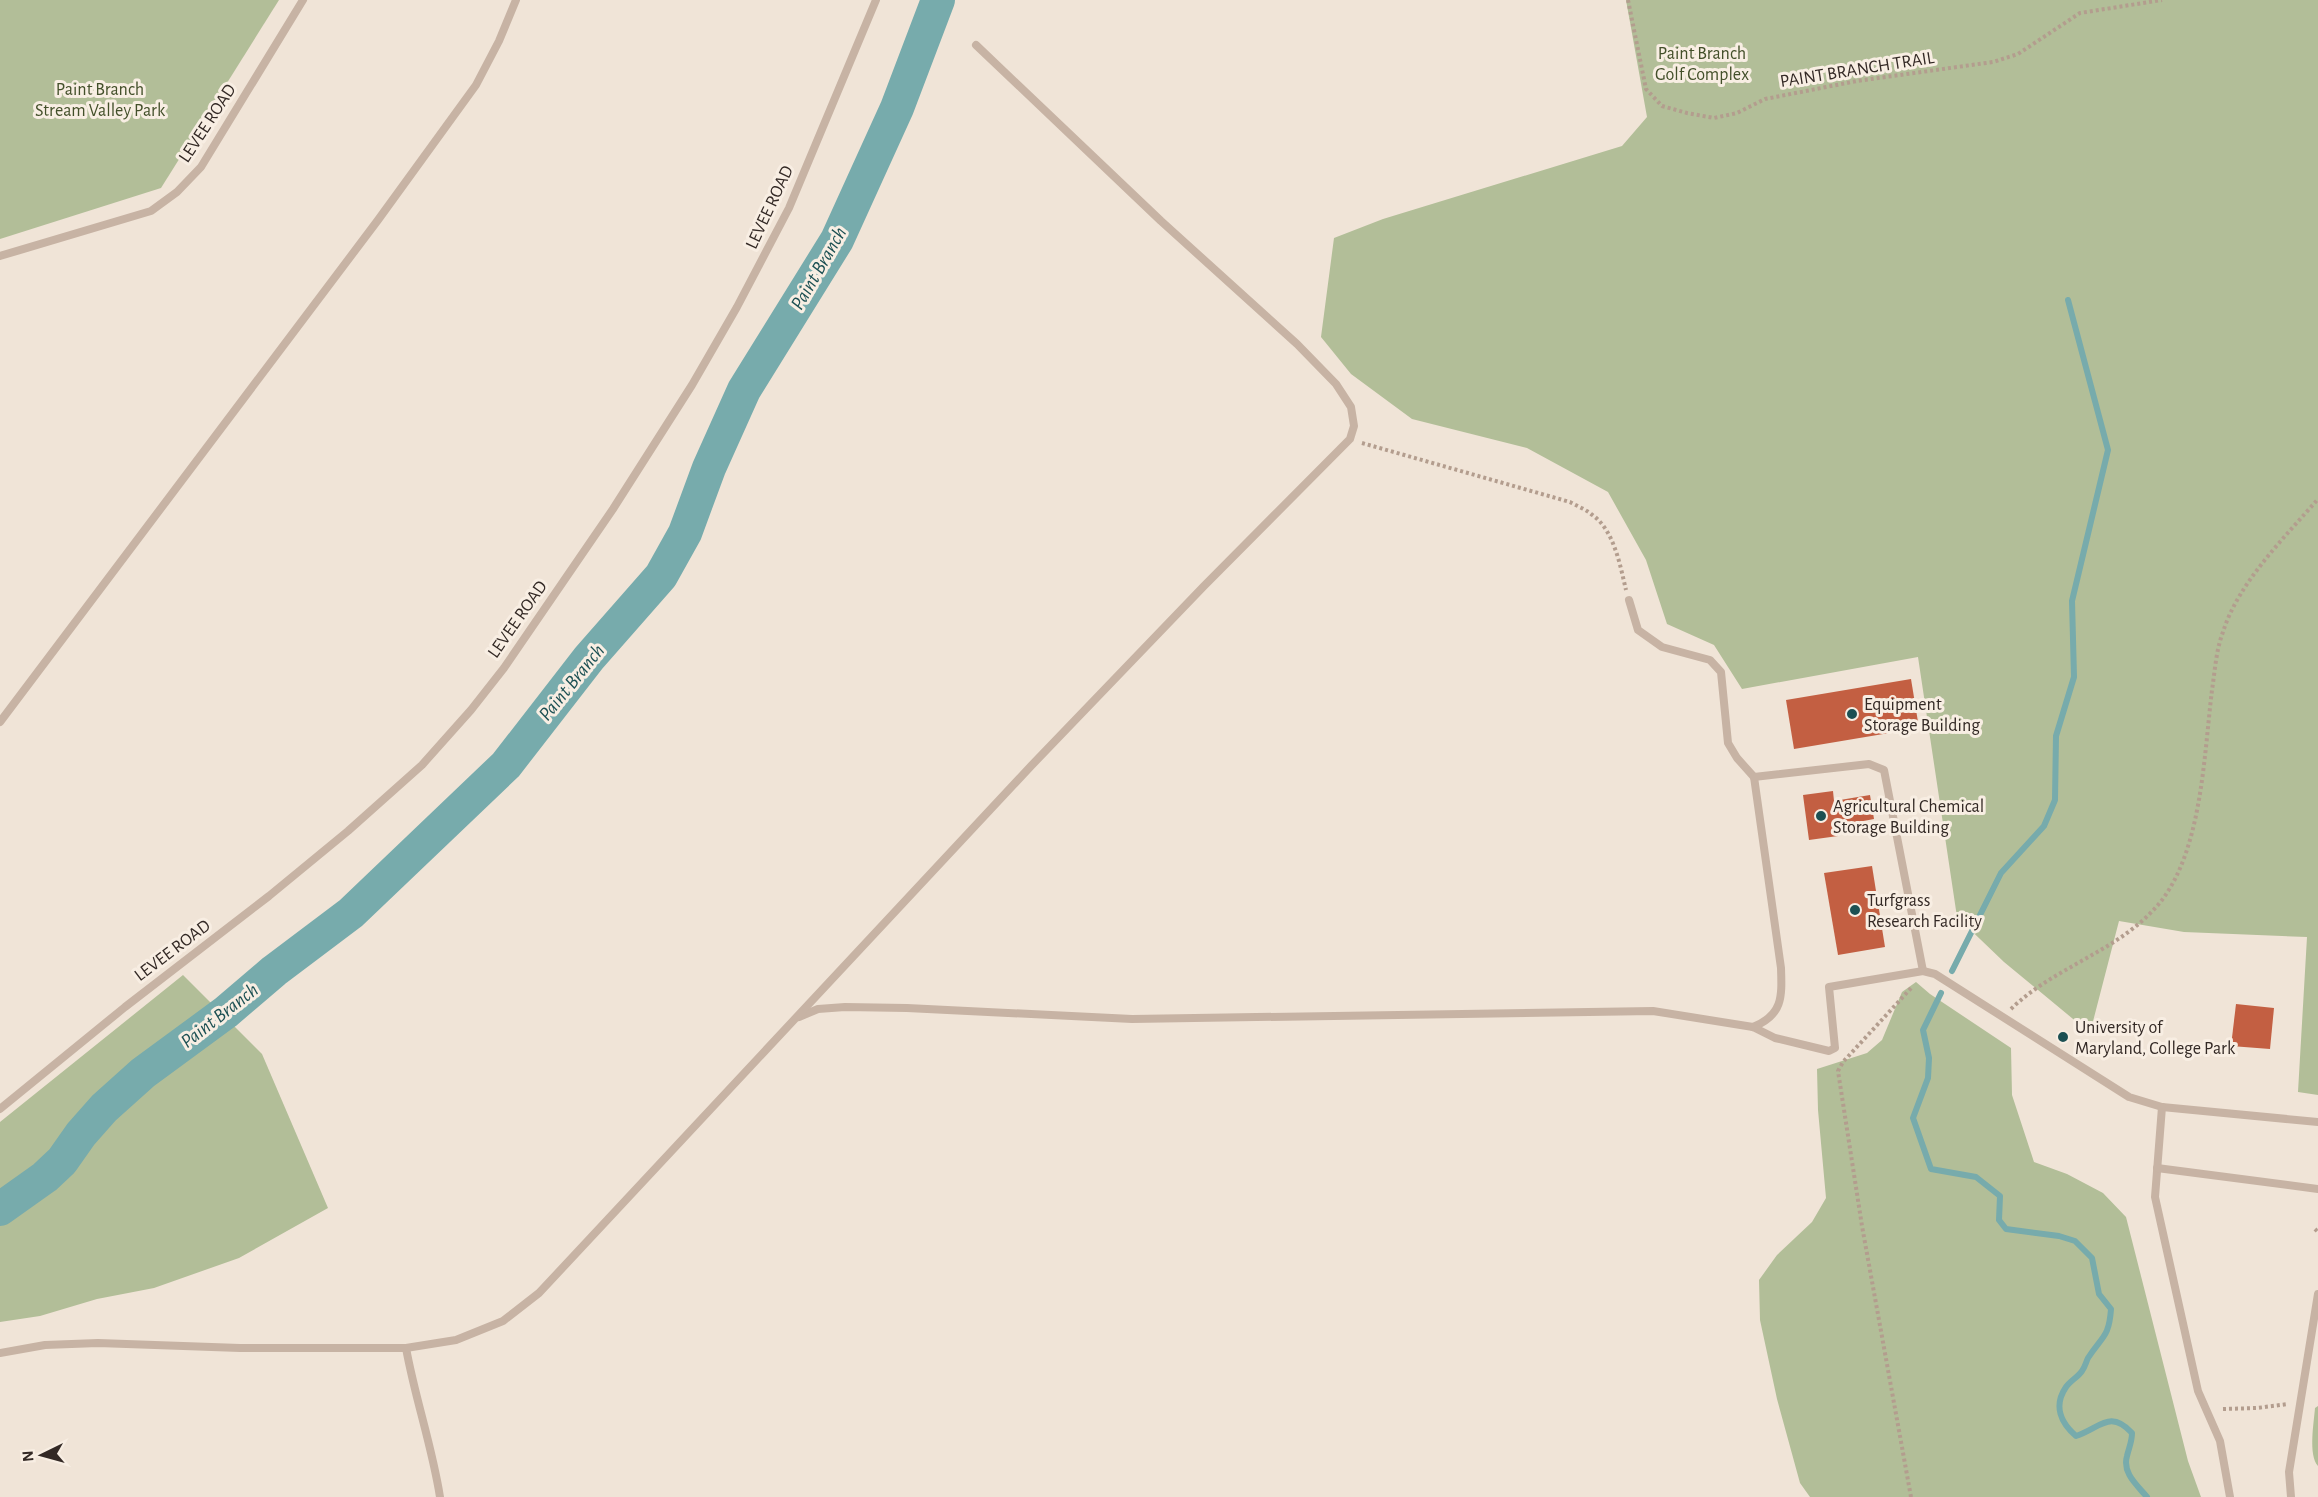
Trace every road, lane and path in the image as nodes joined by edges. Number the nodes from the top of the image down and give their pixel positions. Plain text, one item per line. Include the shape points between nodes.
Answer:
1 (303, 0) edge
2 (516, 0) edge
3 (876, 0) edge
4 (1628, 0) edge
5 (2162, 0) edge
6 (976, 45) dead end
7 (0, 256) edge
8 (1350, 440) junction
9 (2318, 499) edge
10 (1629, 600) joint
11 (0, 722) edge
12 (1754, 777) junction
13 (1923, 971) junction
14 (2002, 1017) junction
15 (796, 1018) junction
16 (1753, 1027) junction
17 (2162, 1107) junction
18 (0, 1109) edge
19 (2318, 1122) edge
20 (2157, 1168) junction
21 (2318, 1189) edge
22 (2318, 1294) edge
23 (406, 1347) junction
24 (0, 1353) edge
25 (2301, 1401) junction
26 (2223, 1409) dead end
27 (440, 1497) edge
28 (1911, 1497) edge
29 (2230, 1497) edge
30 (2290, 1497) edge

1 - 7 lane, LEVEE ROAD via 201,167 177,192 151,211
2 - 11 lane via 477,85
3 - 18 lane, LEVEE ROAD via 789,208 737,307 613,509 471,710 422,765 348,831
4 - 5 path, PAINT BRANCH TRAIL via 1646,89 1662,106 1714,117 1737,113 1765,99 1857,81 1993,62 2018,54 2080,13
6 - 8 lane via 1336,384 1351,407 1354,426
8 - 10 path via 1570,502 1593,515 1608,535
8 - 15 lane via 1031,765
9 - 14 path via 2241,595 2223,631 2191,842 2178,874 2162,900 2138,926 2020,1000
10 - 12 lane via 1638,630 1662,647 1710,660 1720,672 1728,742
12 - 13 lane via 1869,764 1884,770
12 - 16 lane via 1782,995 1775,1012
13 - 14 lane via 1935,974
13 - 16 lane via 1829,987 1835,1048 1829,1051 1775,1038
13 - 28 path via 1838,1071
14 - 17 lane via 2128,1097
15 - 16 lane via 818,1009 846,1007 1132,1019 1653,1011
15 - 23 lane via 540,1293 503,1321 456,1340
17 - 19 lane
17 - 20 lane
20 - 21 lane
20 - 29 lane via 2155,1197 2159,1217 2198,1391 2220,1441
22 - 25 lane
23 - 24 lane via 240,1348 98,1343 45,1345
23 - 27 lane
25 - 26 path
25 - 30 lane via 2289,1472

